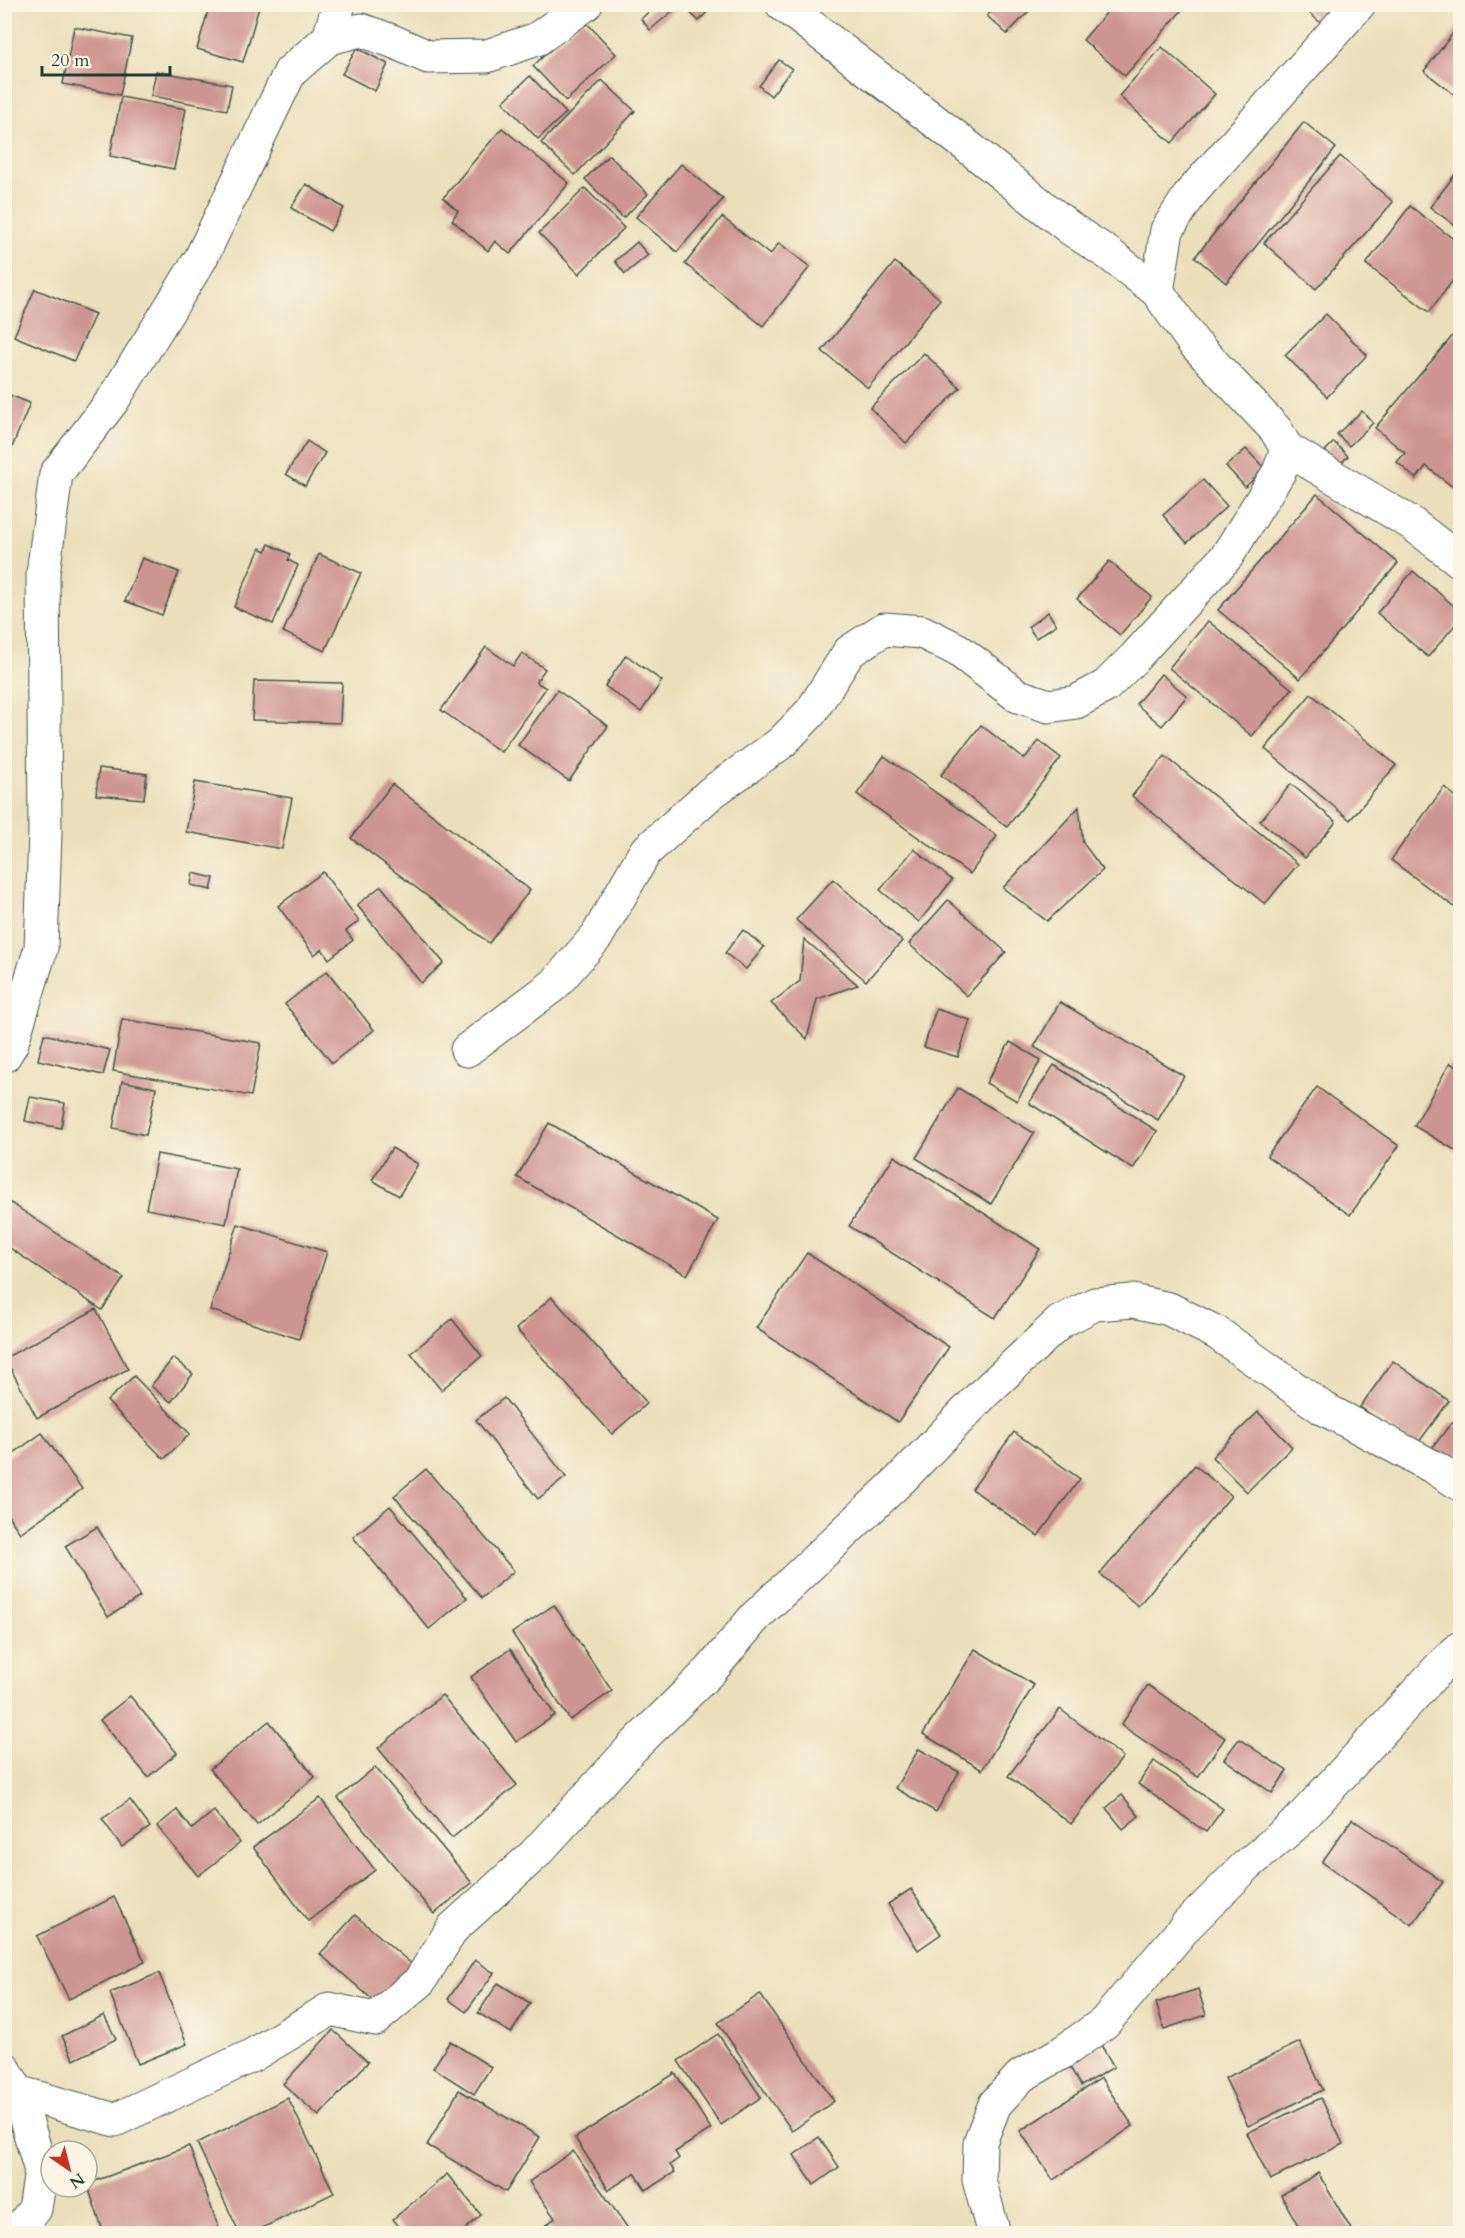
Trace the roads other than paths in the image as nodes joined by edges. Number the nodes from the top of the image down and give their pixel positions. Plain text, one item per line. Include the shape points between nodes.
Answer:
1 (339, 4) edge
2 (586, 4) edge
3 (782, 4) edge
4 (1359, 4) edge
5 (329, 38) junction
6 (1157, 291) junction
7 (1287, 449) junction
8 (1461, 561) edge
9 (467, 1050) dead end
10 (4, 1056) edge
11 (1461, 1484) edge
12 (1461, 1648) edge
13 (11, 2080) edge
14 (8, 2234) edge
15 (994, 2234) edge

1 - 5 street
2 - 5 street via 537,39 487,56 428,57 361,30
3 - 6 street via 1071,229
4 - 6 street via 1191,192 1167,230
5 - 10 street via 290,72 201,258 113,400 56,474 43,574 45,833 41,948 11,1045
6 - 7 street via 1193,342 1276,430
7 - 8 street via 1411,523
7 - 9 street via 1279,471 1227,556 1106,686 1076,702 1050,706 1018,696 958,650 922,632 884,629 849,652 811,712 782,743 711,794 645,852 597,936 554,985
11 - 13 street via 1321,1407 1217,1333 1169,1309 1133,1301 1095,1304 1060,1322 755,1617 711,1670 632,1748 534,1855 453,1928 419,1982 375,2019 330,2009 251,2056 116,2120
12 - 15 street via 1298,1822 1187,1924 1104,2023 1021,2076 995,2104 980,2142 979,2180
13 - 14 street via 41,2171 35,2209 20,2228

